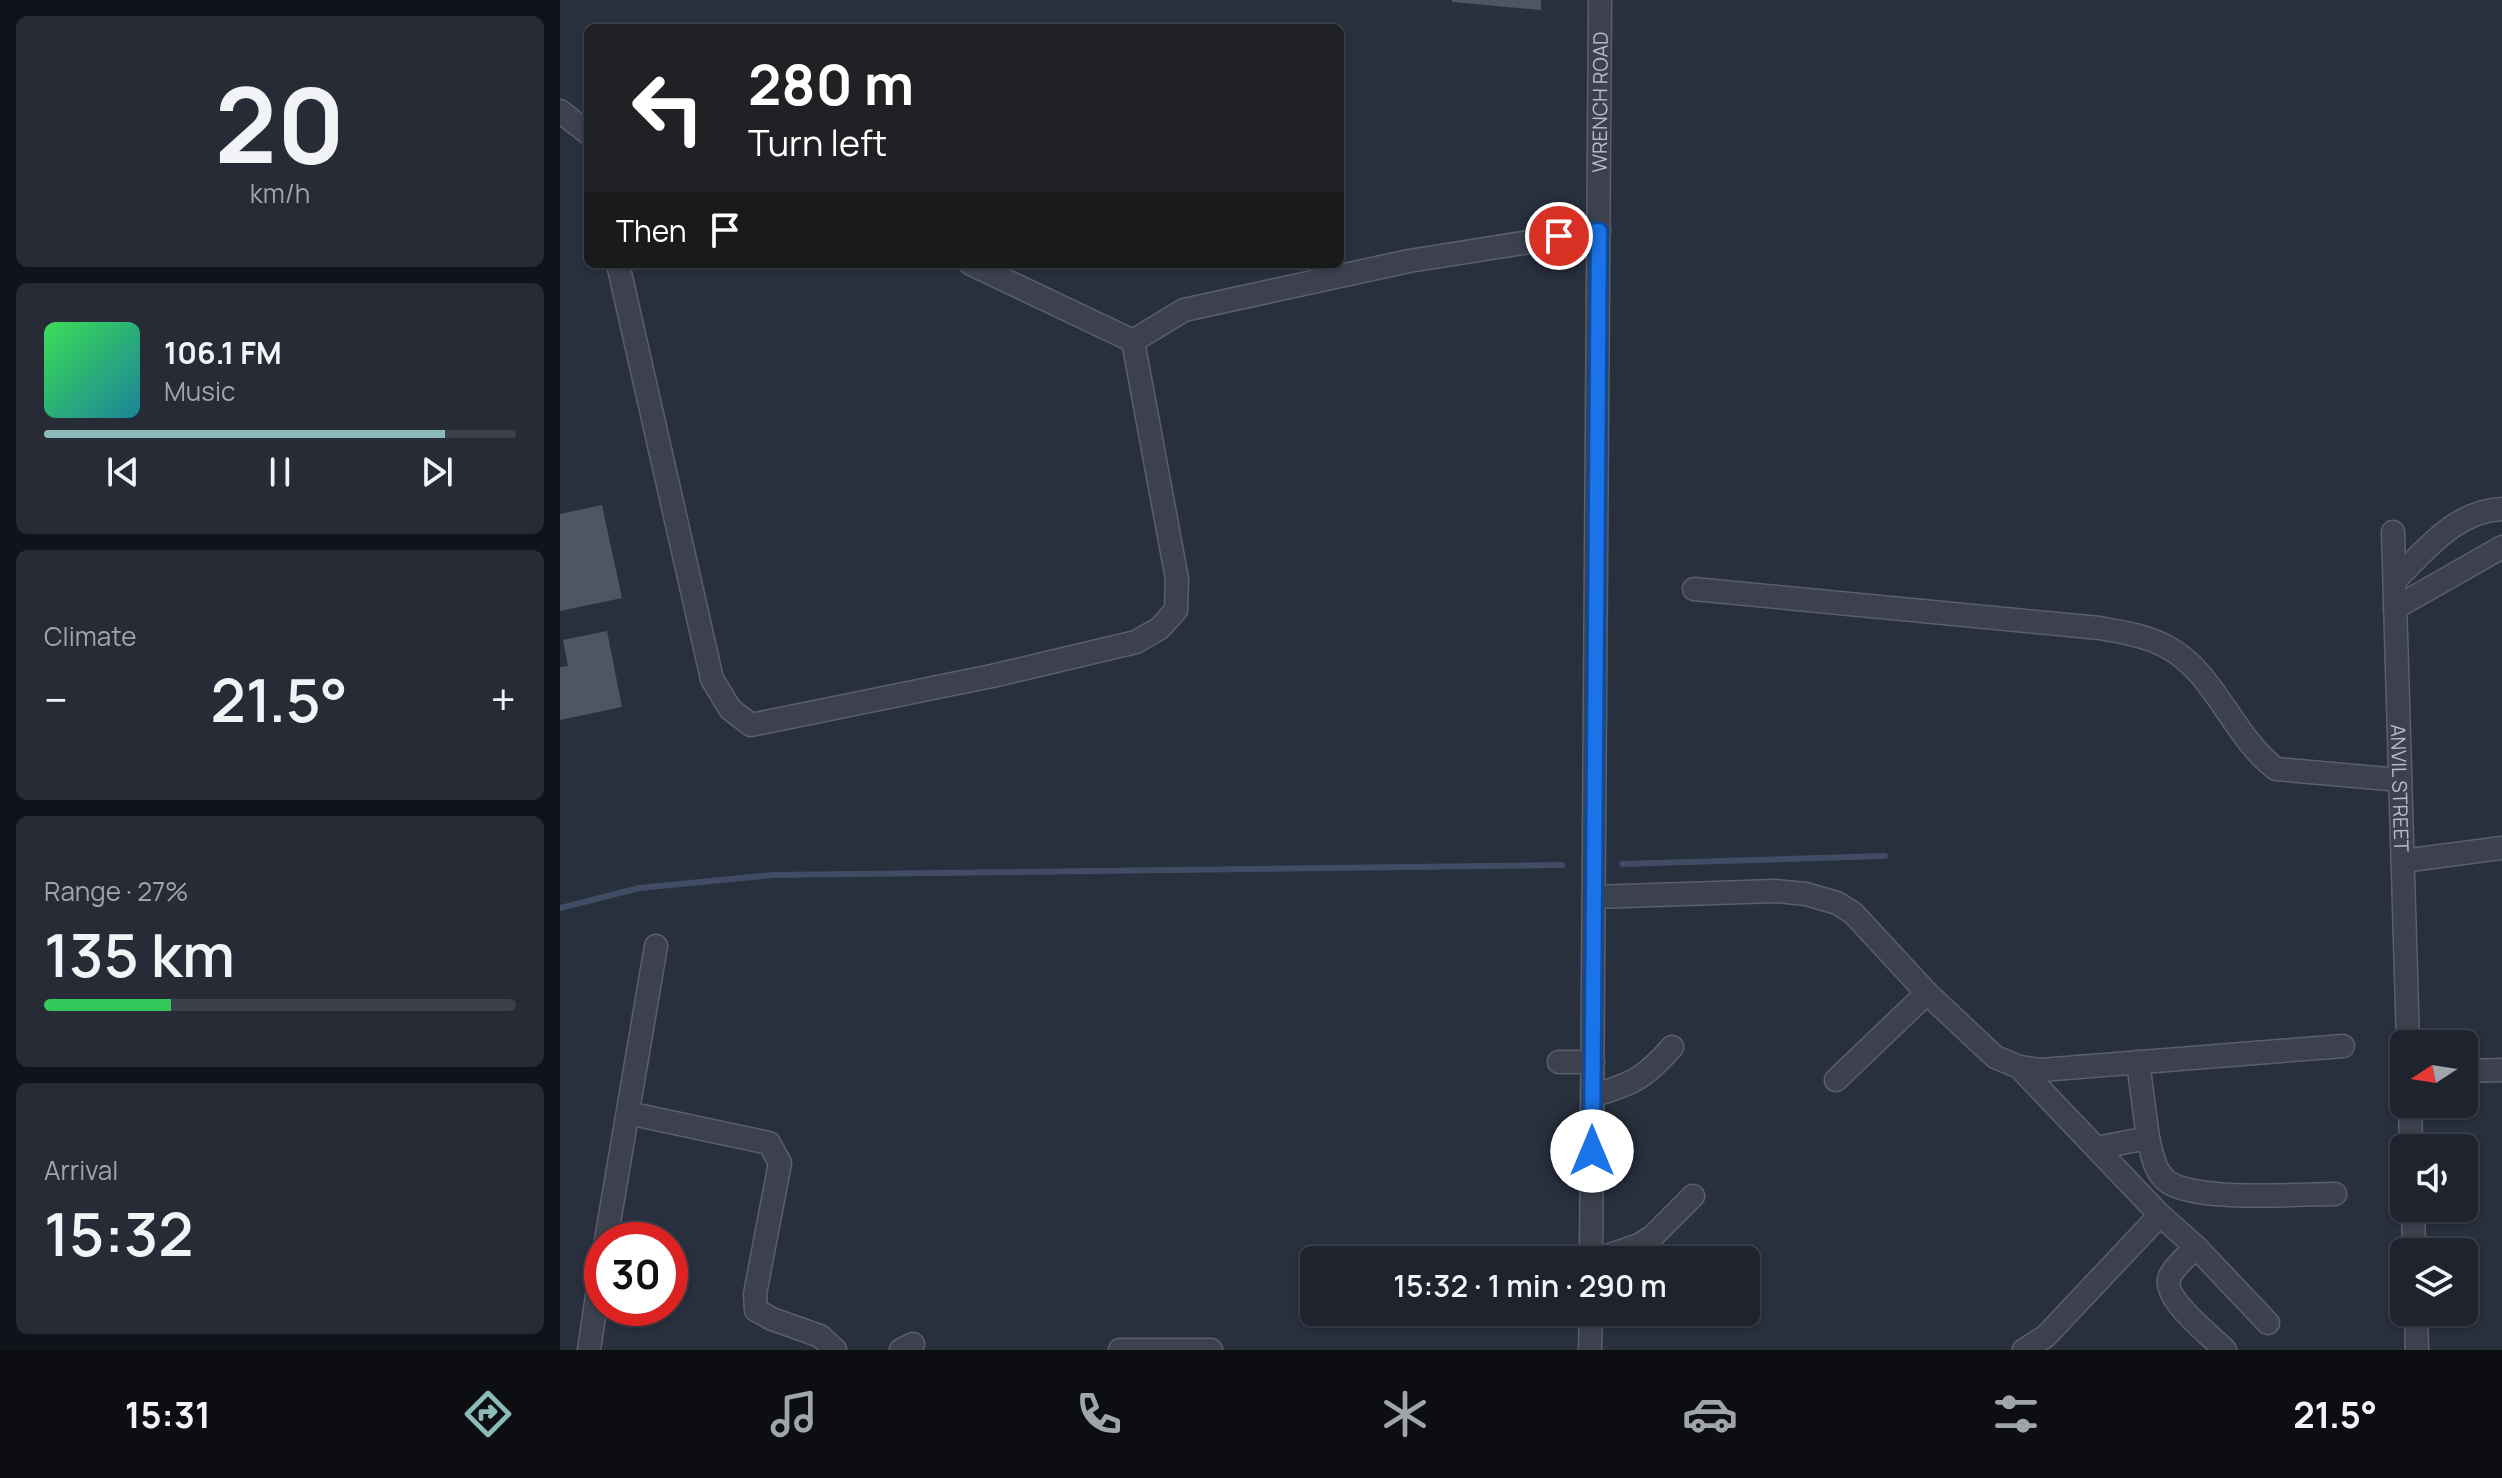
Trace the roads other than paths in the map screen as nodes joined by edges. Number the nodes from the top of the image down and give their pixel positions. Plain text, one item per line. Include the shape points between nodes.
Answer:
1 (1600, 0) edge
2 (560, 111) edge
3 (584, 130) edge
4 (1599, 231) junction
5 (619, 268) edge
6 (979, 268) edge
7 (1133, 341) junction
8 (2502, 509) edge
9 (2393, 532) dead end
10 (2502, 547) edge
11 (2395, 580) junction
12 (1694, 589) dead end
13 (2395, 608) junction
14 (2400, 780) junction
15 (2502, 848) edge
16 (2403, 861) junction
17 (1594, 897) junction
18 (656, 946) dead end
19 (1927, 993) junction
20 (2408, 1030) edge
21 (2343, 1046) dead end
22 (1672, 1047) dead end
23 (1559, 1062) dead end
24 (1593, 1062) junction
25 (2138, 1062) junction
26 (2019, 1067) junction
27 (2502, 1070) edge
28 (2478, 1071) edge
29 (1836, 1080) dead end
30 (1592, 1096) junction
31 (628, 1113) junction
32 (2148, 1138) junction
33 (2096, 1148) junction
34 (2335, 1194) dead end
35 (1693, 1196) dead end
36 (2160, 1215) junction
37 (609, 1222) edge
38 (1593, 1246) edge
39 (1636, 1246) edge
40 (2196, 1247) junction
41 (2268, 1323) dead end
42 (593, 1326) edge
43 (1591, 1326) edge
44 (2416, 1326) edge
45 (589, 1350) edge
46 (835, 1350) edge
47 (1120, 1350) edge
48 (1211, 1350) edge
49 (1590, 1350) edge
50 (2024, 1350) edge
51 (2225, 1350) edge
52 (2417, 1350) edge

1 - 4 street, WRENCH ROAD
2 - 3 street
4 - 7 street via 1409,261 1184,310
4 - 17 street, WRENCH ROAD
5 - 7 street via 712,679 736,715 751,725 1136,642 1160,628 1176,610 1177,579
6 - 7 street
8 - 11 street via 2474,514 2444,531
9 - 11 street, ANVIL STREET
10 - 13 street
11 - 13 street, ANVIL STREET
12 - 14 street via 2137,635 2167,647 2204,678 2260,757 2276,769
13 - 14 street, ANVIL STREET
14 - 16 street, ANVIL STREET
15 - 16 street
16 - 20 street, ANVIL STREET
17 - 19 street via 1806,894 1853,913
17 - 24 street, WRENCH ROAD
18 - 31 street
19 - 26 street via 1995,1057
19 - 29 street
21 - 25 street
22 - 30 street via 1630,1085
23 - 24 street
24 - 30 street, WRENCH ROAD
25 - 26 street
25 - 32 street
26 - 33 street
27 - 28 street
30 - 38 street, WRENCH ROAD
31 - 37 street
31 - 46 street via 769,1143 780,1163 756,1310 820,1336
32 - 33 street
32 - 34 street via 2161,1175 2187,1190
33 - 36 street
35 - 39 street
36 - 40 street
36 - 50 street via 2046,1336
40 - 41 street
40 - 51 street via 2170,1277 2169,1289
42 - 45 street
43 - 49 street
44 - 52 street
47 - 48 street

